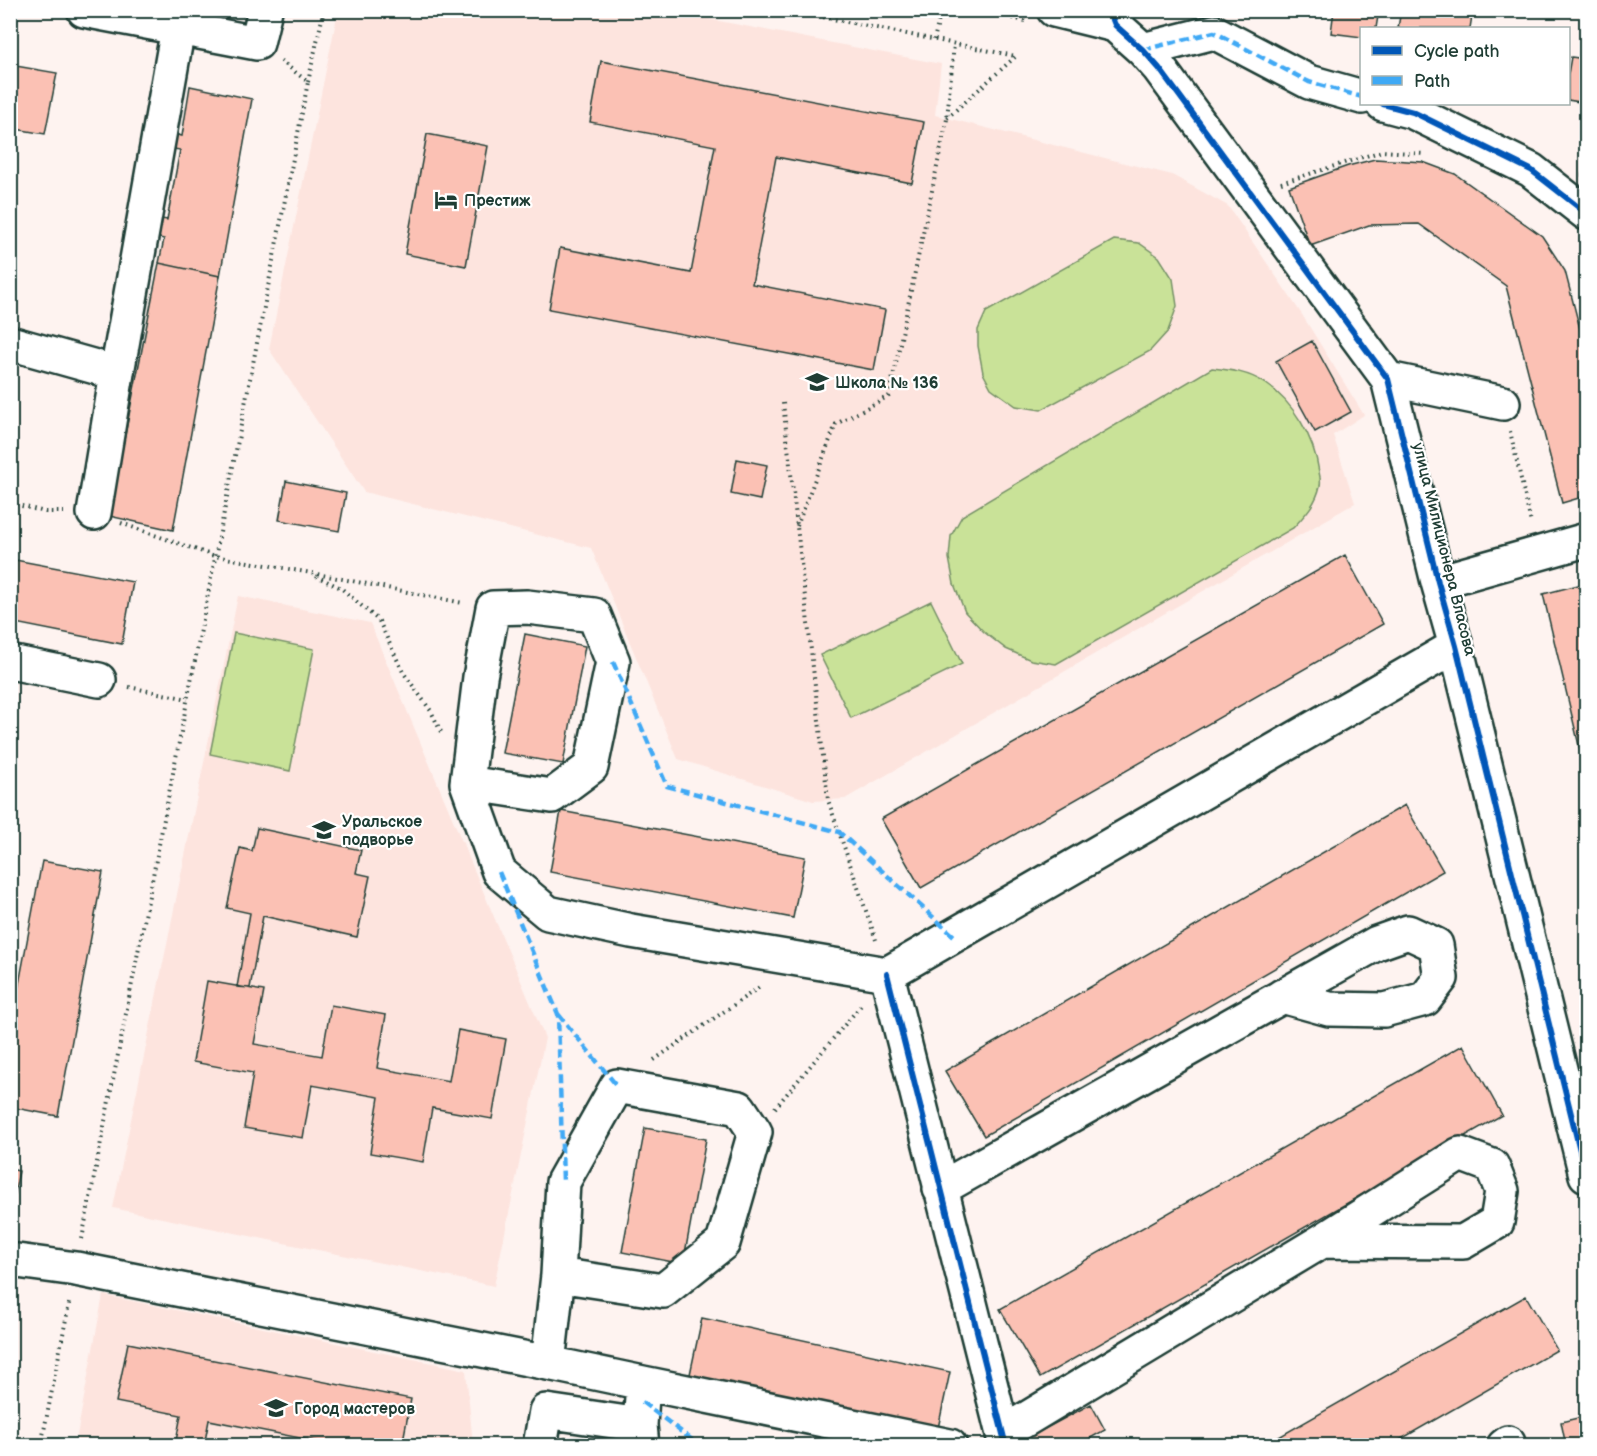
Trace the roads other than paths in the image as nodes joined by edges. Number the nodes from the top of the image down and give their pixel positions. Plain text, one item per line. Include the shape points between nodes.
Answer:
1 (84, 10) edge
2 (265, 10) edge
3 (1054, 10) edge
4 (1112, 18) edge
5 (178, 28) junction
6 (1143, 50) junction
7 (1360, 96) edge
8 (1387, 105) edge
9 (1587, 213) edge
10 (10, 343) edge
11 (117, 373) junction
12 (1388, 379) junction
13 (1503, 403) road end
14 (94, 513) road end
15 (1587, 540) edge
16 (1438, 582) junction
17 (1456, 646) junction
18 (10, 662) edge
19 (99, 681) road end
20 (467, 783) junction
21 (887, 974) junction
22 (1282, 996) dead end
23 (1587, 1175) edge
24 (940, 1189) junction
25 (1322, 1240) junction
26 (10, 1260) edge
27 (558, 1275) junction
28 (548, 1363) junction
29 (644, 1383) junction
30 (641, 1436) edge
31 (1005, 1439) edge
32 (540, 1446) edge
33 (950, 1446) edge

1 - 5 street
2 - 5 street via 257,43
3 - 4 street
4 - 6 street, улица Милиционера Власова
5 - 11 street
6 - 7 street via 1214,32 1309,82
6 - 12 street, улица Милиционера Власова
8 - 9 street via 1413,112 1531,170
10 - 11 street
11 - 14 street
12 - 13 street
12 - 16 street, улица Милиционера Власова
15 - 16 street
16 - 17 street, улица Милиционера Власова
17 - 21 street
17 - 23 street, улица Милиционера Власова
18 - 19 street
20 - 20 street via 552,796 591,767 613,662 594,615 527,607 494,608 480,677
20 - 21 street via 499,872 548,914
21 - 24 street
22 - 24 street
24 - 31 street
25 - 25 street via 1463,1242 1497,1222 1502,1191 1492,1166 1460,1154
25 - 31 street
26 - 28 street via 76,1269
27 - 27 street via 563,1182 617,1086 739,1108 755,1132 723,1243 663,1291
27 - 28 street
28 - 29 street
29 - 30 street
29 - 33 street
30 - 32 street via 546,1411

